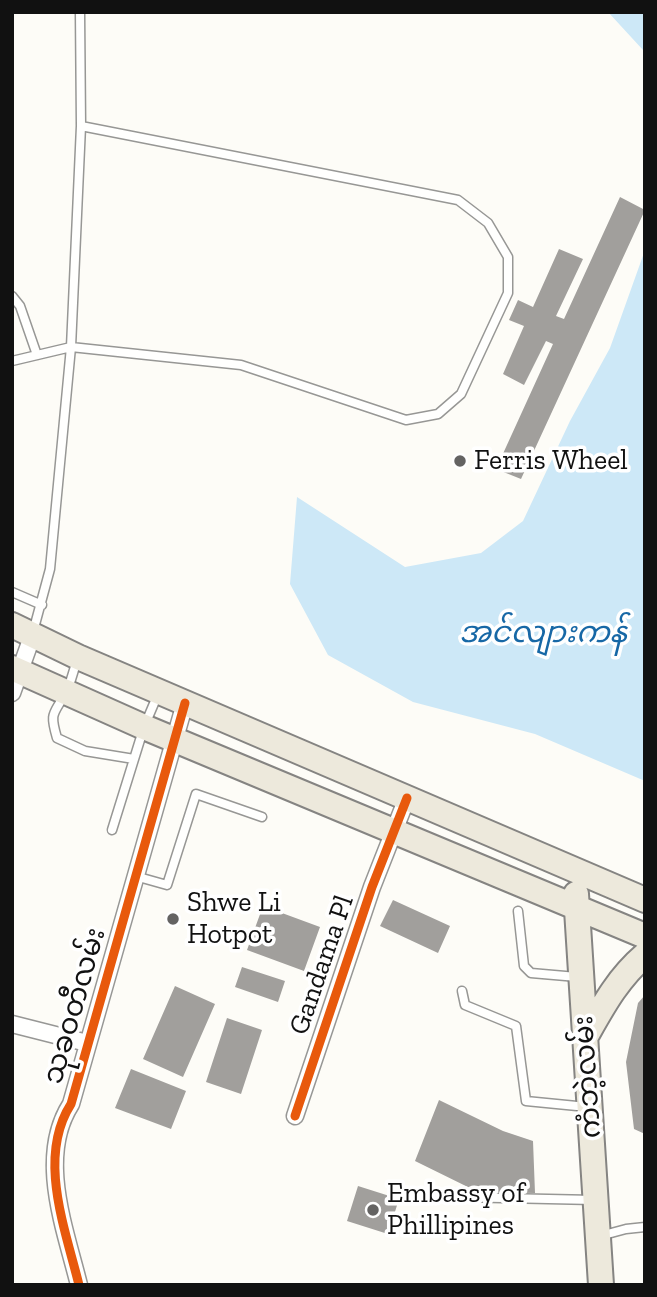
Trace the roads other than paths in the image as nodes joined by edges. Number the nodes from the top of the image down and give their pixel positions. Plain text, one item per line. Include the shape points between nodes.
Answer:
1 (80, 12) edge
2 (81, 126) junction
3 (12, 296) edge
4 (71, 347) junction
5 (37, 355) junction
6 (12, 361) edge
7 (12, 592) edge
8 (42, 605) junction
9 (23, 629) edge
10 (78, 657) junction
11 (14, 677) edge
12 (158, 692) junction
13 (65, 693) junction
14 (185, 703) junction
15 (144, 727) junction
16 (174, 740) junction
17 (134, 759) junction
18 (407, 798) junction
19 (262, 817) dead end
20 (112, 830) dead end
21 (393, 830) junction
22 (577, 870) junction
23 (135, 876) junction
24 (645, 900) edge
25 (576, 906) junction
26 (518, 911) dead end
27 (645, 936) edge
28 (645, 955) edge
29 (582, 977) junction
30 (462, 991) dead end
31 (12, 1024) edge
32 (586, 1037) junction
33 (88, 1043) junction
34 (590, 1107) junction
35 (295, 1116) dead end
36 (457, 1197) dead end
37 (596, 1200) junction
38 (645, 1227) edge
39 (598, 1236) junction
40 (79, 1285) edge
41 (601, 1285) edge

1 - 2 lane
2 - 4 lane
2 - 4 lane via 458,200 488,223 508,257 508,293 461,394 438,414 405,420 241,365
3 - 5 lane
4 - 5 lane
4 - 8 lane via 50,569
5 - 6 lane
7 - 8 lane
8 - 9 lane
9 - 10 main road
9 - 11 street
10 - 12 main road
10 - 13 lane
11 - 13 main road
12 - 14 main road
12 - 15 lane
13 - 15 main road
13 - 17 lane via 52,720 57,738 85,751
14 - 16 street, သုခဝတီလမ်း
14 - 18 main road
15 - 16 main road
15 - 17 lane
16 - 21 main road
16 - 23 street, သုခဝတီလမ်း
17 - 20 lane
18 - 21 street, Gandama Pl
18 - 22 main road
19 - 23 lane via 196,794 167,885
21 - 25 main road
21 - 35 street, Gandama Pl
22 - 24 main road
22 - 25 main road, ကံဘဲ့လမ်း
23 - 33 street, သုခဝတီလမ်း
25 - 27 main road
25 - 29 main road, ကံဘဲ့လမ်း
26 - 29 lane via 524,966 531,973
28 - 32 main road via 627,970
29 - 32 main road, ကံဘဲ့လမ်း
30 - 34 lane via 465,1005 516,1026 526,1101
31 - 33 street
32 - 34 main road, ကံဘဲ့လမ်း
33 - 40 street, သုခဝတီလမ်း via 71,1104 61,1119 54,1166
34 - 37 main road, ကံဘဲ့လမ်း
36 - 37 lane
37 - 39 main road, ကံဘဲ့လမ်း
38 - 39 lane
39 - 41 main road, ကံဘဲ့လမ်း

